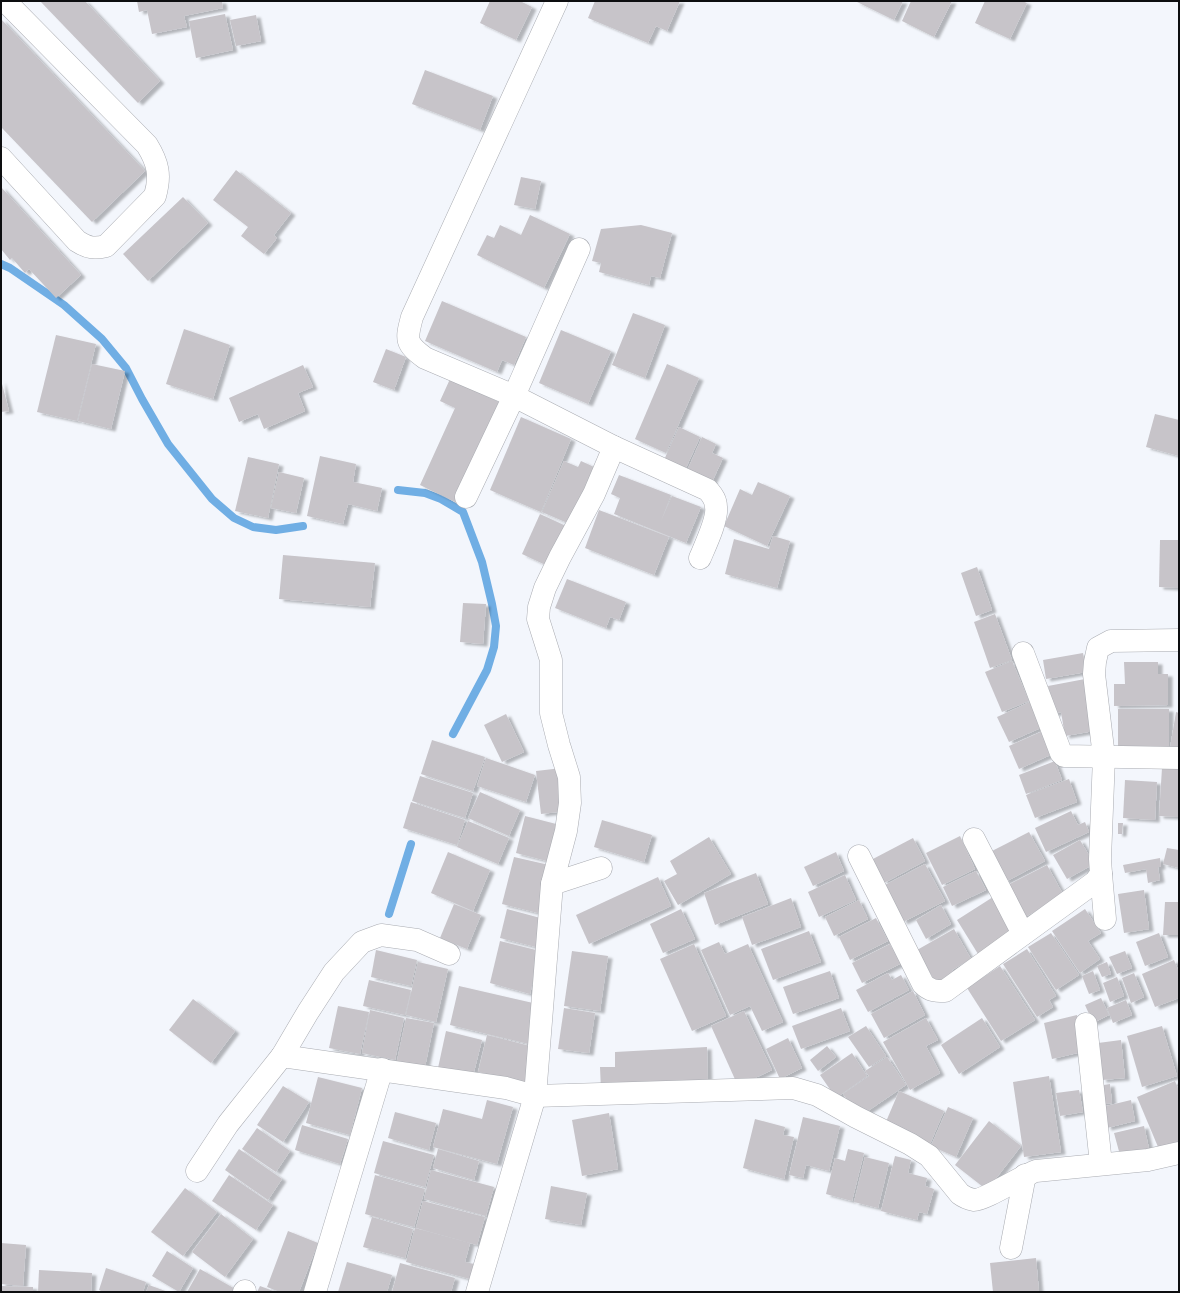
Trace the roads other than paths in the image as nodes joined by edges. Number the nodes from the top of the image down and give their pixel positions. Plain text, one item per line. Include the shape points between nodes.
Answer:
1 (5, 1) edge
2 (557, 1) edge
3 (1, 158) edge
4 (579, 249) dead end
5 (514, 396) junction
6 (614, 447) junction
7 (466, 497) dead end
8 (700, 558) dead end
9 (1179, 640) edge
10 (1024, 654) dead end
11 (1104, 757) junction
12 (1179, 758) edge
13 (974, 839) dead end
14 (859, 856) dead end
15 (601, 868) dead end
16 (1101, 874) junction
17 (552, 884) junction
18 (1105, 919) dead end
19 (1023, 934) junction
20 (449, 954) dead end
21 (1086, 1024) dead end
22 (282, 1056) junction
23 (382, 1070) junction
24 (535, 1096) junction
25 (1179, 1153) edge
26 (1101, 1164) junction
27 (197, 1171) dead end
28 (1025, 1175) junction
29 (1010, 1248) dead end
30 (315, 1292) edge
31 (477, 1292) edge

1 - 3 street via 147,145 155,157 159,174 158,185 155,196 106,246 86,247 77,241
2 - 5 street via 416,310 408,333 408,342 415,351 426,358
4 - 5 street
5 - 6 street
5 - 7 street
6 - 8 street via 708,490 717,508
6 - 17 street via 594,494 560,557 538,607 538,619 551,660 551,713 569,777 570,803 566,831
9 - 11 street via 1111,640 1098,648 1094,674
10 - 11 street via 1061,753 1068,756
11 - 12 street
11 - 16 street
13 - 19 street
14 - 19 street via 923,984 928,989 935,992 945,991
15 - 17 street
16 - 18 street
16 - 19 street via 1095,882
17 - 24 street
20 - 22 street via 417,940 381,934 362,942 334,972
21 - 26 street
22 - 23 street
22 - 27 street via 228,1124
23 - 24 street via 506,1088
23 - 30 street
24 - 28 street via 793,1088 817,1095 929,1156 966,1198 975,1200
24 - 31 street
25 - 26 street via 1148,1160
26 - 28 street via 1036,1171
28 - 29 street

